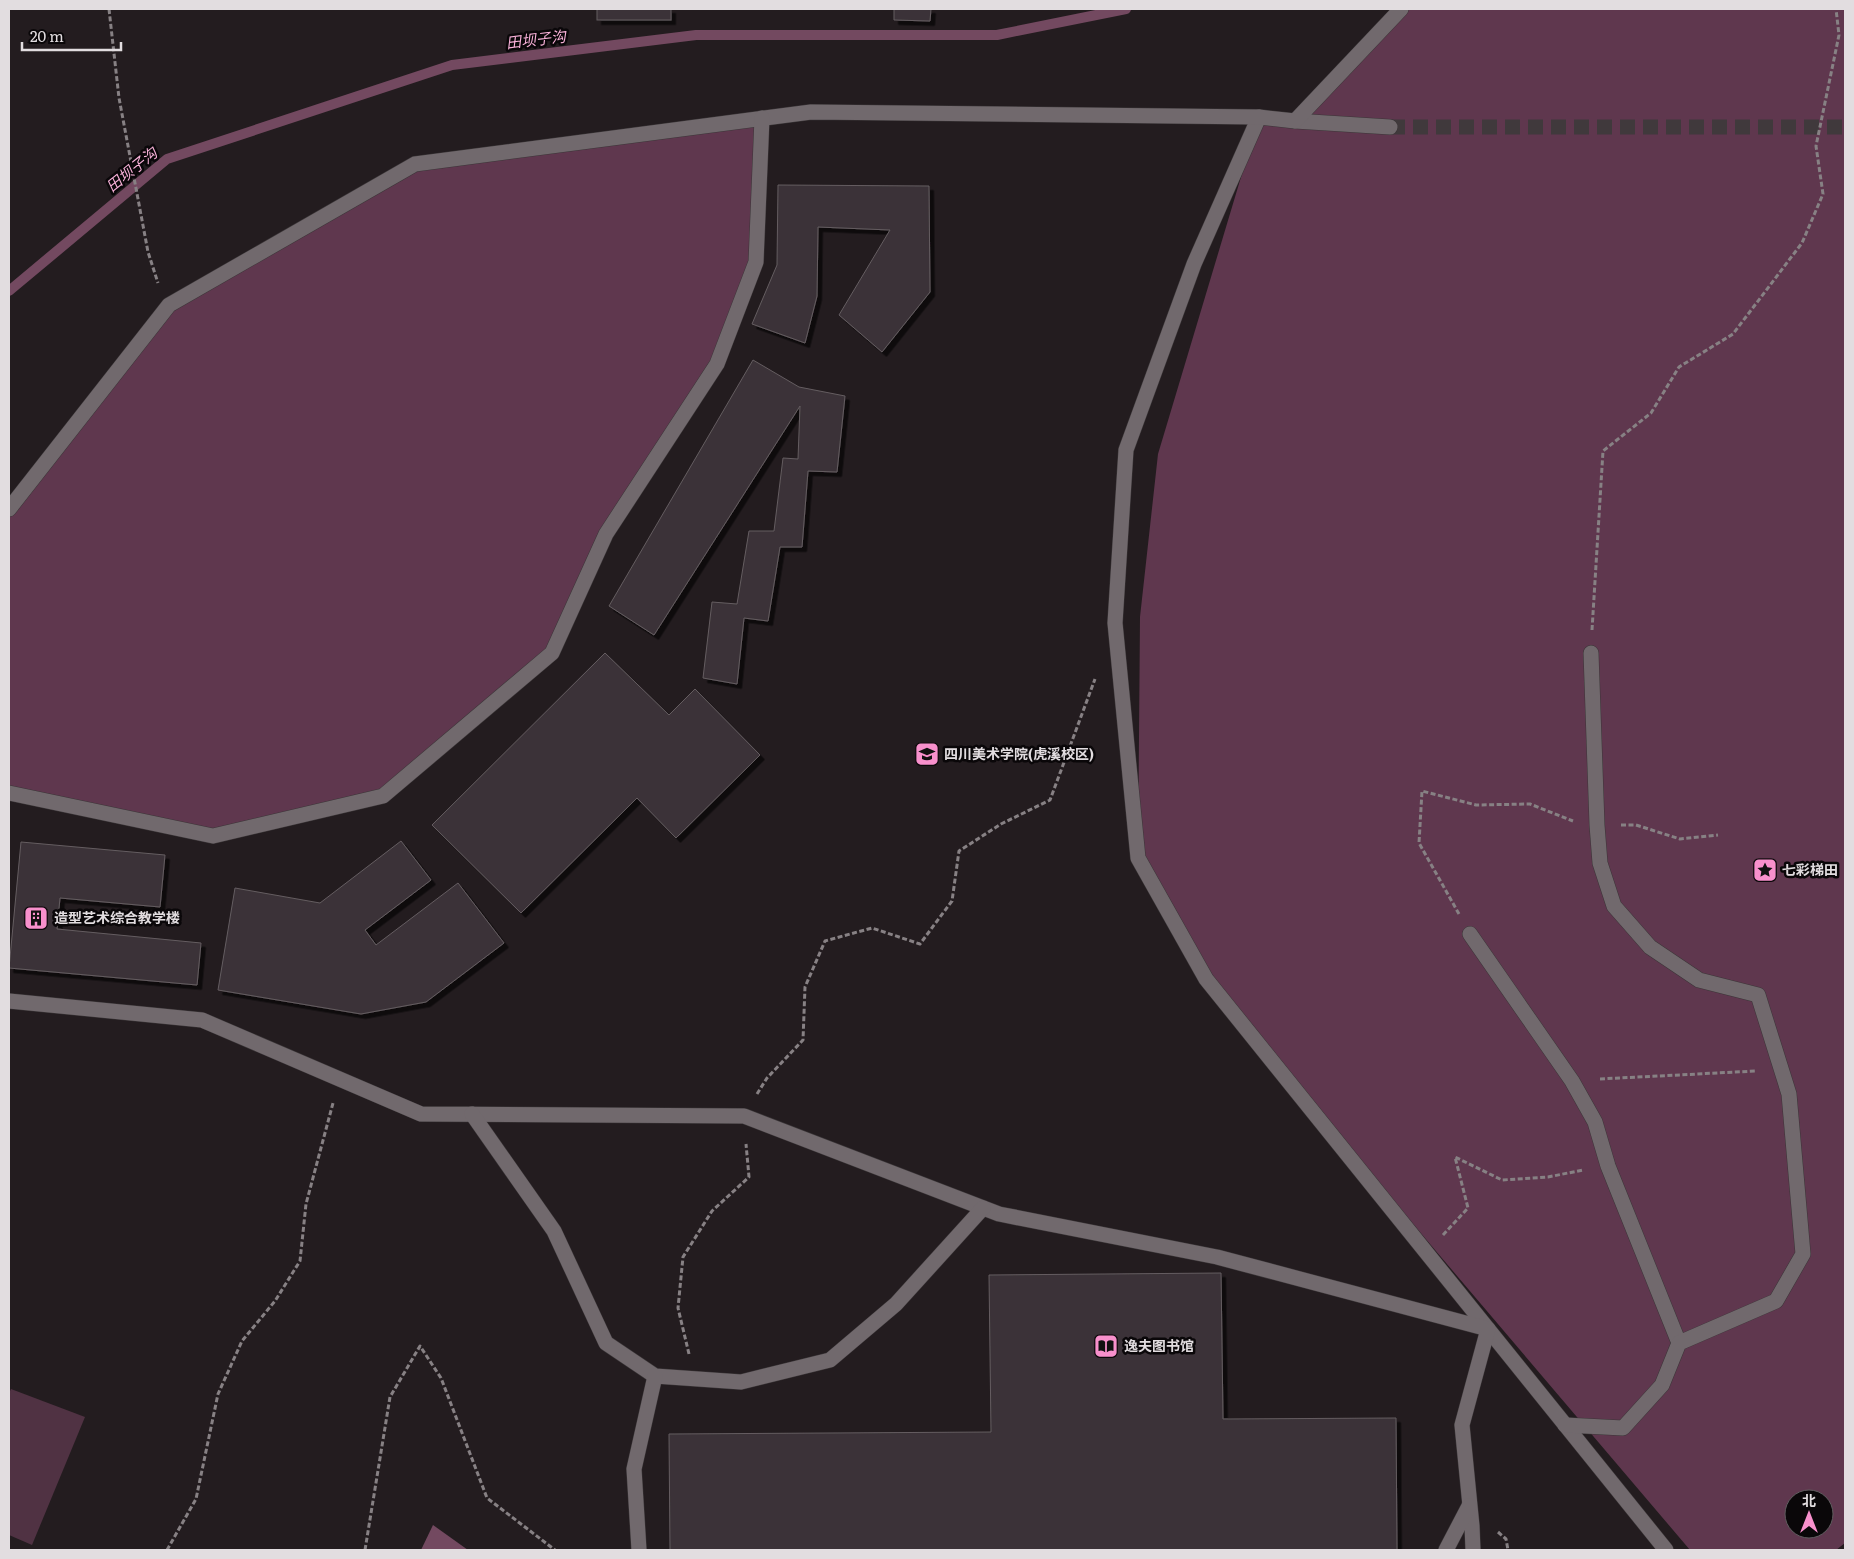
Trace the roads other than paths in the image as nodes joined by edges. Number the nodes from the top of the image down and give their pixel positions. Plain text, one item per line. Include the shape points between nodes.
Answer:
1 (1401, 9) edge
2 (1259, 117) junction
3 (762, 118) junction
4 (1295, 121) junction
5 (1390, 127) tunnel mouth
6 (9, 509) edge
7 (1591, 653) road end
8 (9, 793) edge
9 (1470, 934) road end
10 (9, 1001) edge
11 (472, 1114) junction
12 (983, 1208) junction
13 (1488, 1329) junction
14 (1679, 1343) junction
15 (655, 1376) junction
16 (1565, 1425) junction
17 (1469, 1506) junction
18 (638, 1550) edge
19 (1446, 1550) edge
20 (1473, 1550) edge
21 (1666, 1550) edge

1 - 4 lane
2 - 3 lane via 811,112
2 - 4 lane
2 - 13 lane via 1194,264 1126,450 1116,622 1138,858 1206,979
3 - 6 lane via 415,164 169,305
3 - 8 lane via 756,262 717,364 606,534 552,653 383,796 213,836
4 - 5 lane
7 - 14 lane via 1600,863 1614,906 1650,948 1699,980 1758,995 1789,1094 1803,1254 1776,1301
9 - 14 lane via 1572,1081 1595,1122 1608,1166
10 - 11 lane via 202,1020 421,1114
11 - 12 lane via 744,1116
11 - 15 lane via 554,1231 606,1343
12 - 13 lane via 999,1214 1217,1257
12 - 15 lane via 896,1304 830,1360 742,1382
13 - 16 lane
13 - 17 lane via 1462,1425
14 - 16 lane via 1662,1385 1623,1428
15 - 18 lane via 634,1469
16 - 21 lane
17 - 19 lane
17 - 20 lane

